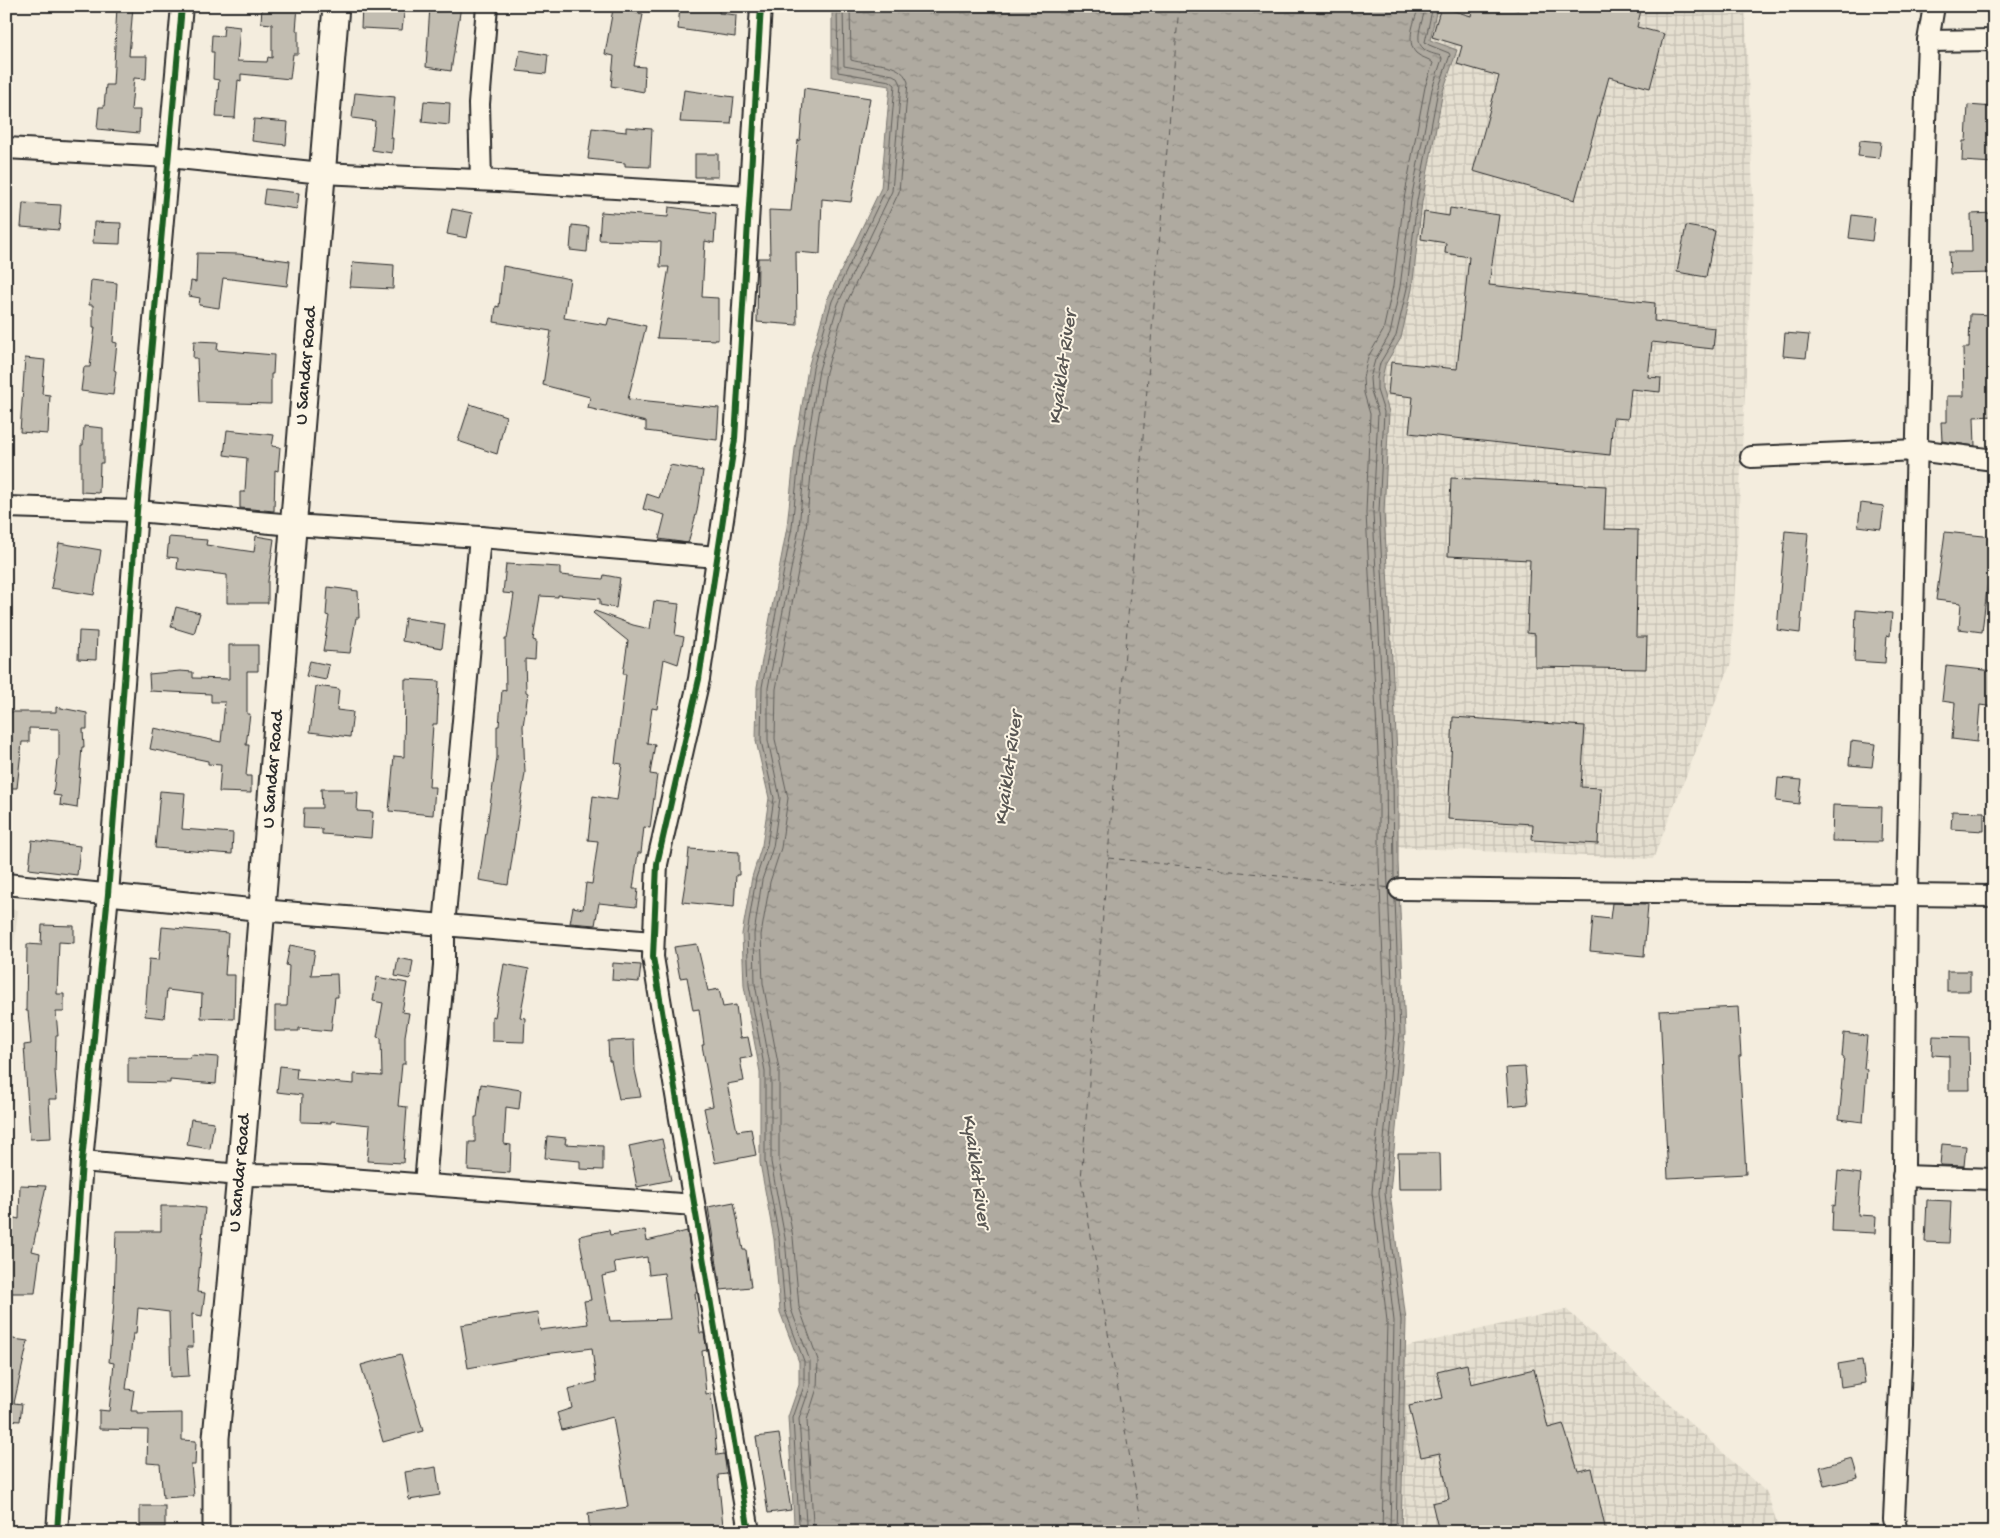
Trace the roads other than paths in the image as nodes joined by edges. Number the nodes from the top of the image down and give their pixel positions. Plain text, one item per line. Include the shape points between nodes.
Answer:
1 (182, 6) edge
2 (336, 6) edge
3 (488, 6) edge
4 (761, 6) edge
5 (1934, 6) edge
6 (1994, 40) edge
7 (1928, 41) junction
8 (6, 148) edge
9 (170, 157) junction
10 (322, 173) junction
11 (481, 180) junction
12 (749, 196) junction
13 (1917, 450) junction
14 (1751, 457) dead end
15 (1994, 460) edge
16 (6, 507) edge
17 (137, 511) junction
18 (293, 525) junction
19 (480, 537) junction
20 (717, 557) junction
21 (6, 884) edge
22 (1400, 889) dead end
23 (108, 894) junction
24 (1907, 895) junction
25 (1994, 896) edge
26 (260, 910) junction
27 (444, 926) junction
28 (654, 942) junction
29 (82, 1161) junction
30 (240, 1176) junction
31 (1903, 1176) junction
32 (1994, 1179) edge
33 (425, 1184) junction
34 (694, 1205) junction
35 (57, 1532) edge
36 (216, 1532) edge
37 (749, 1532) edge
38 (1897, 1532) edge

1 - 9 street
2 - 10 main road, U Sandar Road
3 - 11 street via 479,104
4 - 12 street
5 - 7 street
6 - 7 street
7 - 13 street
8 - 9 street
9 - 10 street
9 - 17 street
10 - 11 street
10 - 18 main road, U Sandar Road
11 - 12 street
12 - 20 street via 735,439
13 - 14 street
13 - 15 street
13 - 24 street
16 - 17 street
17 - 18 street
17 - 23 street
18 - 19 street
18 - 26 main road, U Sandar Road
19 - 20 street
19 - 27 street
20 - 28 street via 698,679 657,864
21 - 23 street
22 - 24 street
23 - 26 street
23 - 29 street
24 - 25 street
24 - 31 street
26 - 27 street
26 - 30 main road, U Sandar Road
27 - 28 street
27 - 33 street via 444,965
28 - 34 street via 653,958
29 - 30 street
29 - 35 street
30 - 33 street via 310,1176
30 - 36 main road, U Sandar Road via 216,1438
31 - 32 street
31 - 38 street via 1902,1344 1894,1520
33 - 34 street
34 - 37 street

